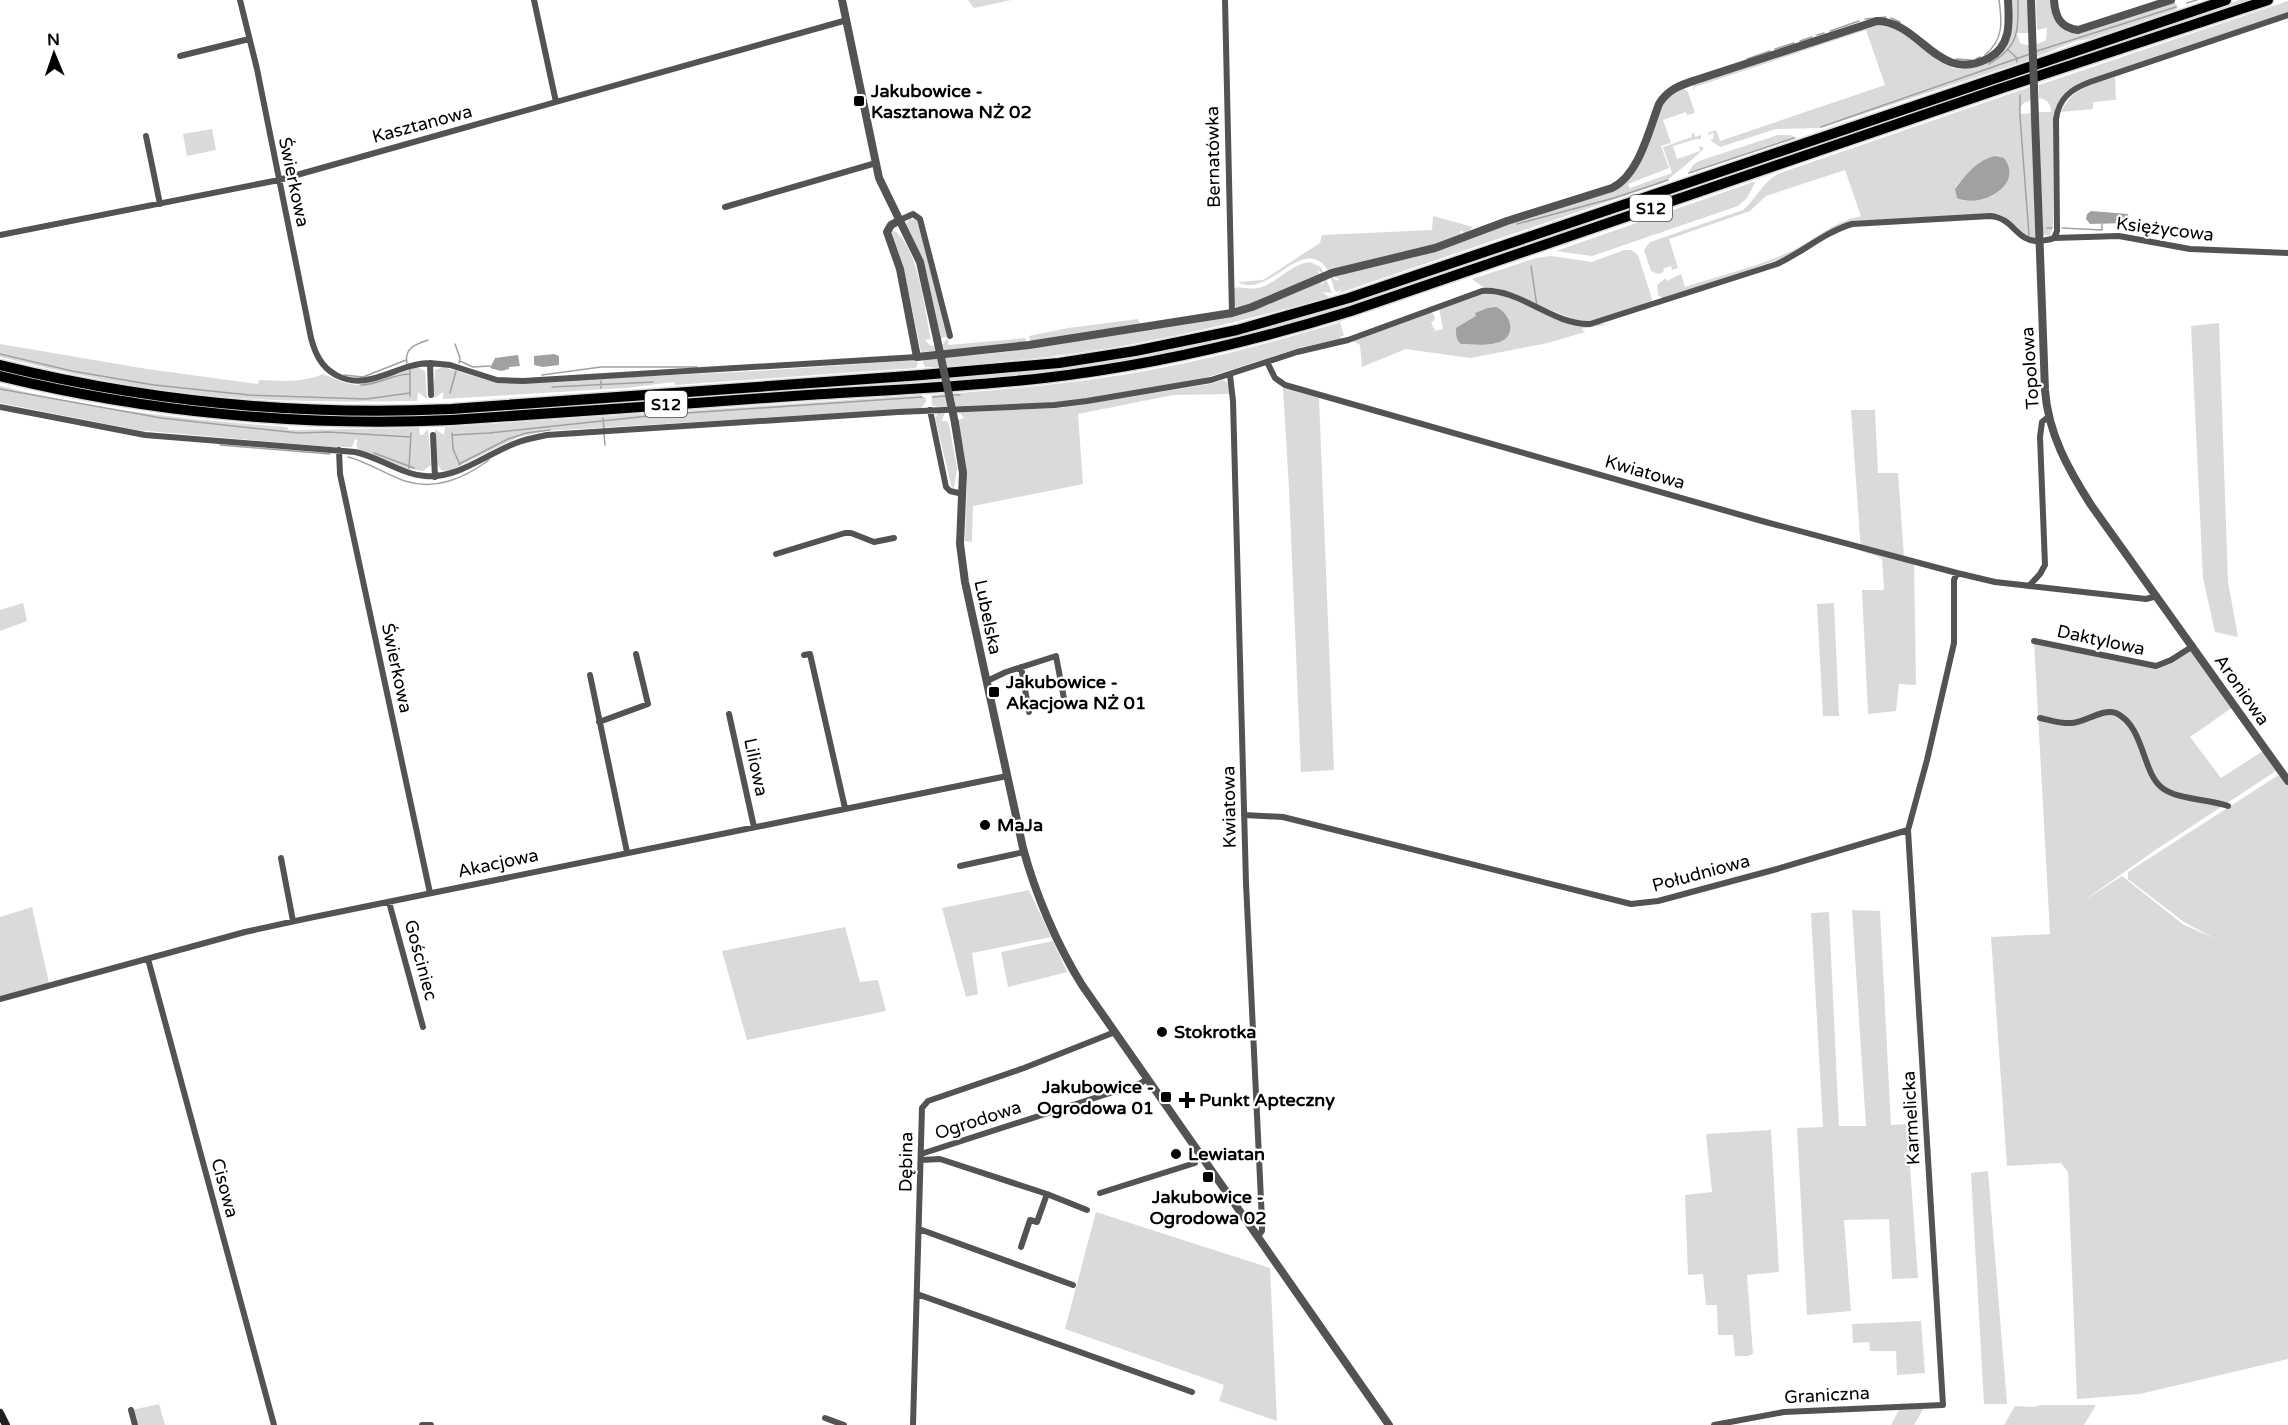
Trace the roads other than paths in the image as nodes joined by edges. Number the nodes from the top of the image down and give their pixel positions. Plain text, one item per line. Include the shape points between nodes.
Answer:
1 (240, 0) edge
2 (534, 0) edge
3 (842, 0) edge
4 (1225, 0) edge
5 (2008, 0) edge
6 (2031, 0) edge
7 (2054, 0) edge
8 (2171, 0) edge
9 (2226, 0) edge
10 (2268, 0) edge
11 (2288, 15) edge
12 (847, 20) junction
13 (249, 39) junction
14 (180, 56) dead end
15 (556, 102) junction
16 (146, 136) dead end
17 (876, 164) junction
18 (279, 180) junction
19 (160, 204) junction
20 (725, 207) dead end
21 (900, 220) junction
22 (0, 235) edge
23 (2054, 238) junction
24 (2039, 241) junction
25 (2288, 253) edge
26 (1232, 313) junction
27 (950, 336) dead end
28 (917, 357) junction
29 (1267, 362) junction
30 (430, 363) junction
31 (0, 365) edge
32 (1230, 375) junction
33 (0, 376) edge
34 (431, 395) dead end
35 (0, 407) edge
36 (930, 410) junction
37 (2048, 417) junction
38 (433, 435) dead end
39 (339, 450) junction
40 (435, 477) junction
41 (963, 494) junction
42 (894, 538) dead end
43 (776, 554) dead end
44 (1956, 573) junction
45 (2029, 586) junction
46 (2157, 596) junction
47 (2034, 641) dead end
48 (2193, 646) junction
49 (636, 654) dead end
50 (804, 656) dead end
51 (1021, 667) junction
52 (591, 675) dead end
53 (987, 681) junction
54 (1065, 704) dead end
55 (1029, 712) dead end
56 (729, 714) dead end
57 (2040, 718) dead end
58 (599, 723) junction
59 (1006, 776) junction
60 (2288, 781) edge
61 (2228, 806) dead end
62 (845, 808) junction
63 (1244, 815) junction
64 (754, 827) junction
65 (1908, 830) junction
66 (627, 852) junction
67 (1024, 852) junction
68 (281, 858) dead end
69 (960, 866) dead end
70 (430, 893) junction
71 (389, 902) junction
72 (293, 921) junction
73 (147, 959) junction
74 (0, 999) edge
75 (423, 1027) dead end
76 (1115, 1032) junction
77 (1147, 1079) junction
78 (921, 1157) junction
79 (1195, 1163) dead end
80 (1100, 1193) dead end
81 (1047, 1194) junction
82 (1087, 1210) dead end
83 (919, 1229) junction
84 (1257, 1237) junction
85 (1021, 1246) dead end
86 (1073, 1285) dead end
87 (917, 1294) junction
88 (1192, 1392) dead end
89 (1943, 1405) joint
90 (131, 1410) dead end
91 (0, 1413) edge
92 (825, 1418) dead end
93 (6, 1425) edge
94 (135, 1425) edge
95 (274, 1425) edge
96 (422, 1425) edge
97 (431, 1425) edge
98 (844, 1425) edge
99 (913, 1425) edge
100 (1389, 1425) edge
101 (1714, 1425) edge

1 - 13 street, Świerkowa
2 - 15 street
3 - 12 street, Lubelska
4 - 26 street, Bernatówka
5 - 26 street via 2006,39 1994,55 1979,62 1949,63 1895,24 1880,21 1696,80 1671,90 1659,104 1631,171 1620,184 1436,248 1332,273
6 - 24 street, Topolowa, bridge
7 - 8 street via 2059,21 2075,30
9 - 31 highway, S12 via 1349,298 1237,330 1159,347 1048,364 932,375 432,410 300,408 182,398 86,384
10 - 33 highway, S12 via 1328,318 1168,359 1045,378 927,388 432,421 330,420 214,412 106,398
11 - 23 street via 2090,82 2067,94 2056,119
12 - 15 street, Kasztanowa
12 - 17 street, Lubelska
13 - 14 street
13 - 18 street, Świerkowa
15 - 18 street, Kasztanowa
16 - 19 street
17 - 20 street
17 - 21 street, Lubelska
18 - 19 street, Kasztanowa
18 - 30 street, Świerkowa via 311,338 326,368 344,380 361,382
19 - 22 street, Kasztanowa
21 - 27 street via 913,214 921,219
21 - 28 street via 887,232 900,269
21 - 41 street, Lubelska, bridge via 920,262 963,466
23 - 24 street, Księżycowa
23 - 25 street, Księżycowa via 2119,236 2190,249
24 - 29 street via 2025,239 2008,221 1995,217 1852,224 1777,264 1597,322 1574,322 1490,290 1354,338
24 - 37 street, Topolowa
26 - 28 street via 1029,345
28 - 30 street via 522,381 497,380
29 - 32 street
29 - 44 street, Kwiatowa via 1275,378 1285,385
30 - 34 street
32 - 36 street via 1072,404
32 - 63 street, Kwiatowa
35 - 39 street via 145,435
36 - 40 street via 547,435 517,442 460,470
36 - 41 street via 946,487
37 - 45 street via 2042,422 2040,437 2044,565
37 - 46 street, Topolowa via 2080,488
38 - 40 street
39 - 40 street via 363,454 413,474
39 - 70 street, Świerkowa via 341,480
41 - 53 street, Lubelska via 961,560
42 - 43 street via 874,542 844,533
44 - 45 street, Kwiatowa
44 - 65 street via 1954,643
45 - 46 street, Kwiatowa via 2146,599
46 - 48 street, Topolowa
47 - 48 street, Daktylowa via 2156,666
48 - 60 street, Aroniowa
49 - 58 street via 648,704
50 - 62 street via 810,654
51 - 53 street
51 - 54 street via 1056,656
51 - 55 street
52 - 58 street
53 - 59 street, Lubelska
56 - 64 street, Liliowa
57 - 61 street via 2071,723 2116,713 2139,740 2161,787
58 - 66 street
59 - 62 street, Akacjowa
59 - 67 street, Lubelska
62 - 64 street, Akacjowa
63 - 65 street, Południowa via 1283,817 1631,904 1658,901
63 - 84 street, Kwiatowa via 1262,1221
64 - 66 street, Akacjowa
65 - 89 street, Karmelicka
66 - 70 street, Akacjowa
67 - 69 street
67 - 76 street, Lubelska via 1068,961
68 - 72 street
70 - 71 street, Akacjowa
71 - 72 street, Akacjowa
71 - 75 street, Gościniec
72 - 73 street, Akacjowa
73 - 74 street, Akacjowa
73 - 95 street, Cisowa
76 - 77 street, Lubelska
76 - 78 street, Dębina via 928,1101 921,1111
77 - 78 street, Ogrodowa
77 - 84 street, Lubelska
78 - 81 street via 940,1159
78 - 83 street, Dębina
79 - 80 street
81 - 82 street
81 - 85 street via 1037,1222 1030,1220
83 - 86 street
83 - 87 street, Dębina
84 - 100 street, Lubelska
87 - 88 street
87 - 99 street, Dębina
89 - 101 street, Graniczna via 1784,1412
90 - 94 street
91 - 93 main road
92 - 98 street
96 - 97 street

